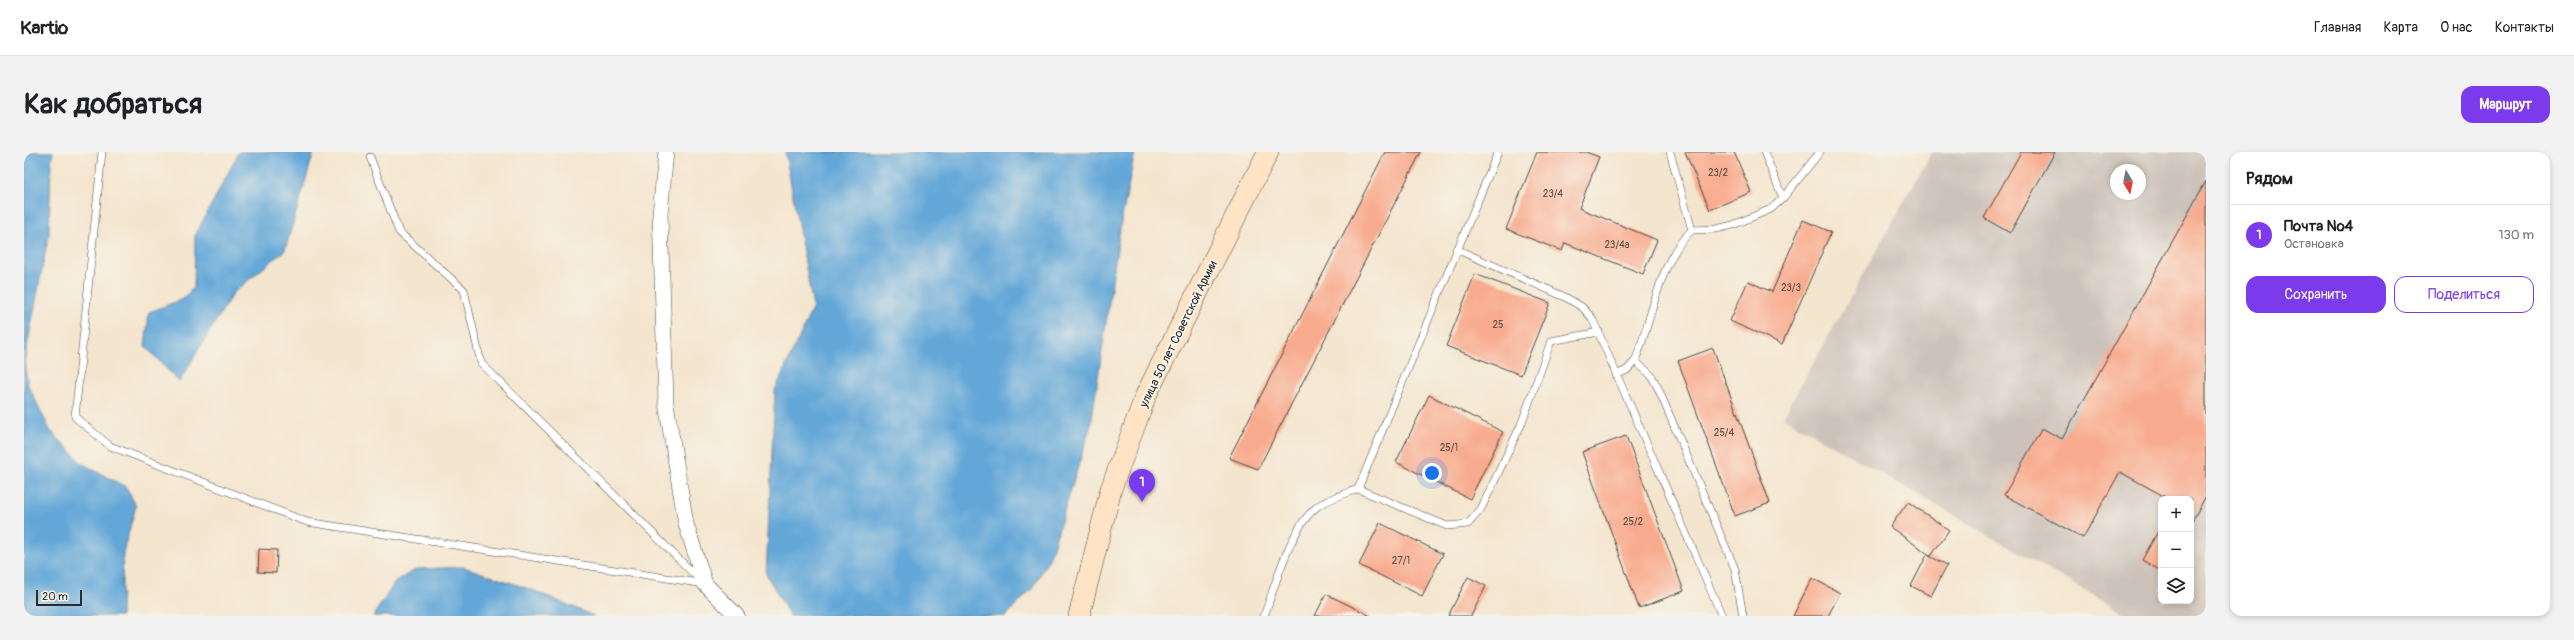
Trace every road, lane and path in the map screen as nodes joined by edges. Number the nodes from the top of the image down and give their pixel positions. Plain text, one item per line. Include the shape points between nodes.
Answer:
1 (102, 152) edge
2 (666, 152) edge
3 (1268, 152) edge
4 (1498, 152) edge
5 (1670, 152) edge
6 (1764, 152) edge
7 (1820, 152) edge
8 (370, 157) dead end
9 (1783, 198) junction
10 (1692, 230) junction
11 (1456, 249) junction
12 (1599, 332) junction
13 (1635, 361) junction
14 (1616, 376) junction
15 (1358, 489) junction
16 (705, 584) junction
17 (737, 616) edge
18 (1079, 616) edge
19 (1264, 616) edge
20 (1722, 616) edge
21 (1743, 616) edge

1 - 16 lane via 75,417 110,446 307,522
2 - 16 street via 660,214 666,403 686,524
3 - 18 main road, улица 50 лет Советской Армии via 1146,395 1111,489
4 - 11 lane
5 - 10 lane
6 - 9 lane
7 - 9 lane
8 - 16 lane via 399,232 464,290 481,363
9 - 10 lane via 1771,209 1733,225
10 - 13 lane via 1681,239 1672,256
11 - 12 lane via 1582,307 1592,318
11 - 15 lane
12 - 14 lane
12 - 15 lane via 1551,341 1521,425 1481,509 1468,524 1448,526
13 - 14 lane via 1627,370
13 - 21 lane via 1651,375 1680,438 1735,569
14 - 20 lane
15 - 19 lane via 1327,500 1306,518 1297,531
16 - 17 street

